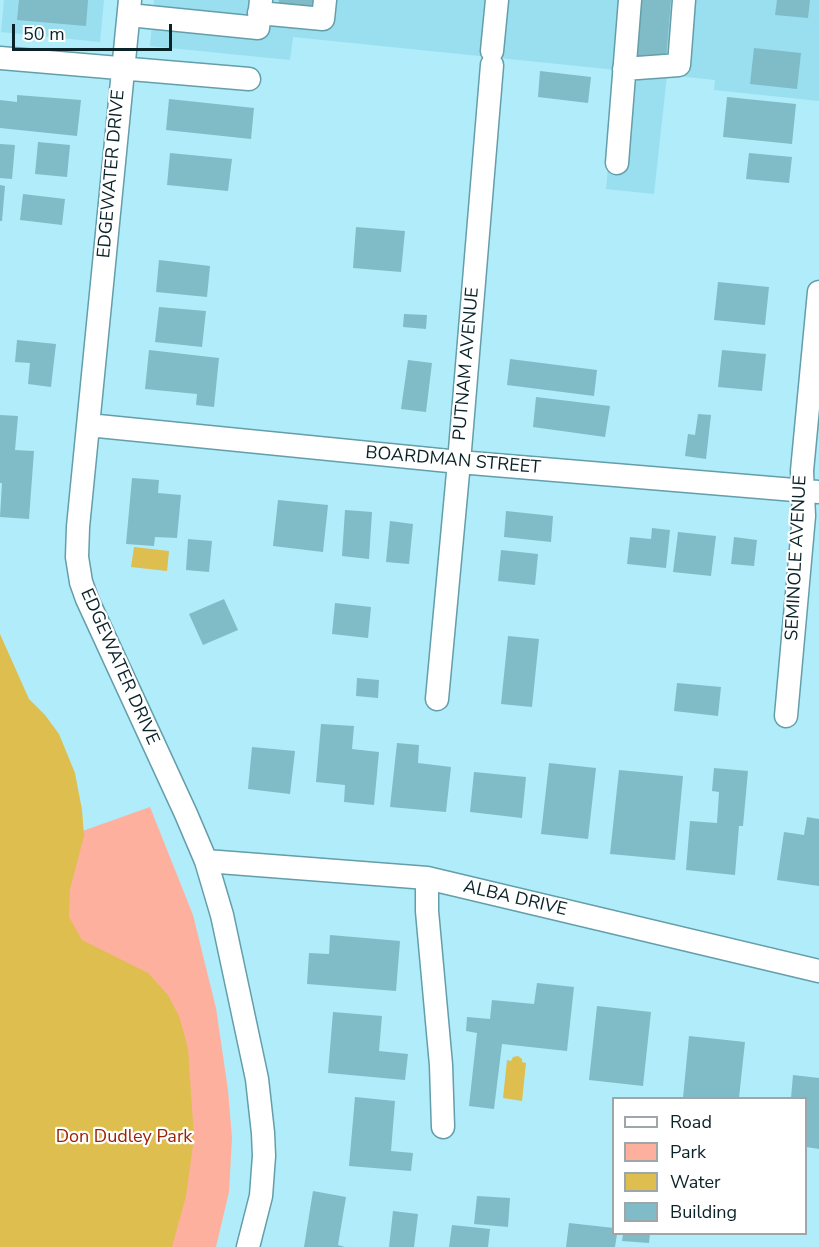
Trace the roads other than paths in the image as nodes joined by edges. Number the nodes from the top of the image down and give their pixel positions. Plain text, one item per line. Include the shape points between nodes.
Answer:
1 (325, 0) edge
2 (497, 0) edge
3 (630, 0) edge
4 (684, 0) edge
5 (260, 6) edge
6 (129, 7) edge
7 (0, 58) edge
8 (123, 67) junction
9 (624, 69) junction
10 (249, 79) dead end
11 (617, 163) dead end
12 (819, 292) edge
13 (88, 425) junction
14 (459, 462) junction
15 (811, 492) edge
16 (437, 699) dead end
17 (786, 716) dead end
18 (206, 861) junction
19 (427, 879) junction
20 (819, 970) edge
21 (443, 1127) dead end
22 (248, 1247) edge

1 - 5 street via 323,19
2 - 14 street, PUTNAM AVENUE
3 - 9 street
4 - 9 street via 679,65
5 - 6 street via 258,28
6 - 8 street, EDGEWATER DRIVE
7 - 8 street
8 - 10 street
8 - 13 street, EDGEWATER DRIVE
9 - 11 street
12 - 15 street, SEMINOLE AVENUE via 802,471
13 - 14 street, BOARDMAN STREET
13 - 18 street, EDGEWATER DRIVE via 77,544 81,582
14 - 15 street, BOARDMAN STREET
14 - 16 street, PUTNAM AVENUE
15 - 17 street, SEMINOLE AVENUE via 804,516
18 - 19 street, ALBA DRIVE
18 - 22 street, EDGEWATER DRIVE via 224,926 261,1108 263,1180
19 - 20 street, ALBA DRIVE
19 - 21 street

